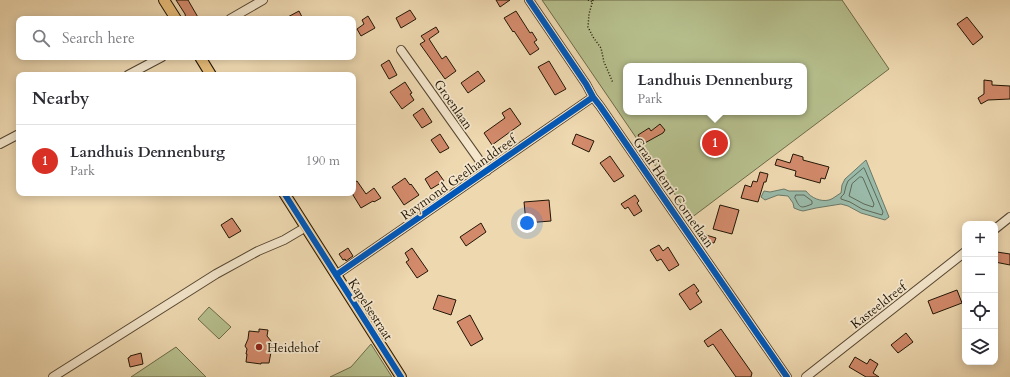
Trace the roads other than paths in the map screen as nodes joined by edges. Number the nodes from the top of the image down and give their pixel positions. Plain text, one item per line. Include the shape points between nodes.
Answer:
1 (164, 0) edge
2 (263, 0) edge
3 (529, 0) edge
4 (174, 16) edge
5 (235, 16) edge
6 (401, 50) dead end
7 (156, 60) edge
8 (202, 60) edge
9 (134, 72) edge
10 (209, 72) edge
11 (593, 97) junction
12 (16, 136) edge
13 (0, 144) edge
14 (487, 171) junction
15 (286, 196) edge
16 (1010, 217) edge
17 (306, 227) junction
18 (998, 227) edge
19 (962, 254) edge
20 (336, 275) junction
21 (53, 377) edge
22 (401, 377) edge
23 (787, 377) edge
24 (806, 377) edge

1 - 4 main road
2 - 5 street
3 - 11 street, Graaf Henri Cornetlaan
6 - 14 street, Groenlaan
7 - 9 street
8 - 10 main road
11 - 14 street, Raymond Geelhanddreef
11 - 23 street, Graaf Henri Cornetlaan
12 - 13 street
14 - 20 street, Raymond Geelhanddreef
15 - 17 main road, Kapelsestraat
16 - 18 street
17 - 20 main road, Kapelsestraat
17 - 21 street via 216,274
19 - 24 street, Kasteeldreef
20 - 22 main road, Kapelsestraat

